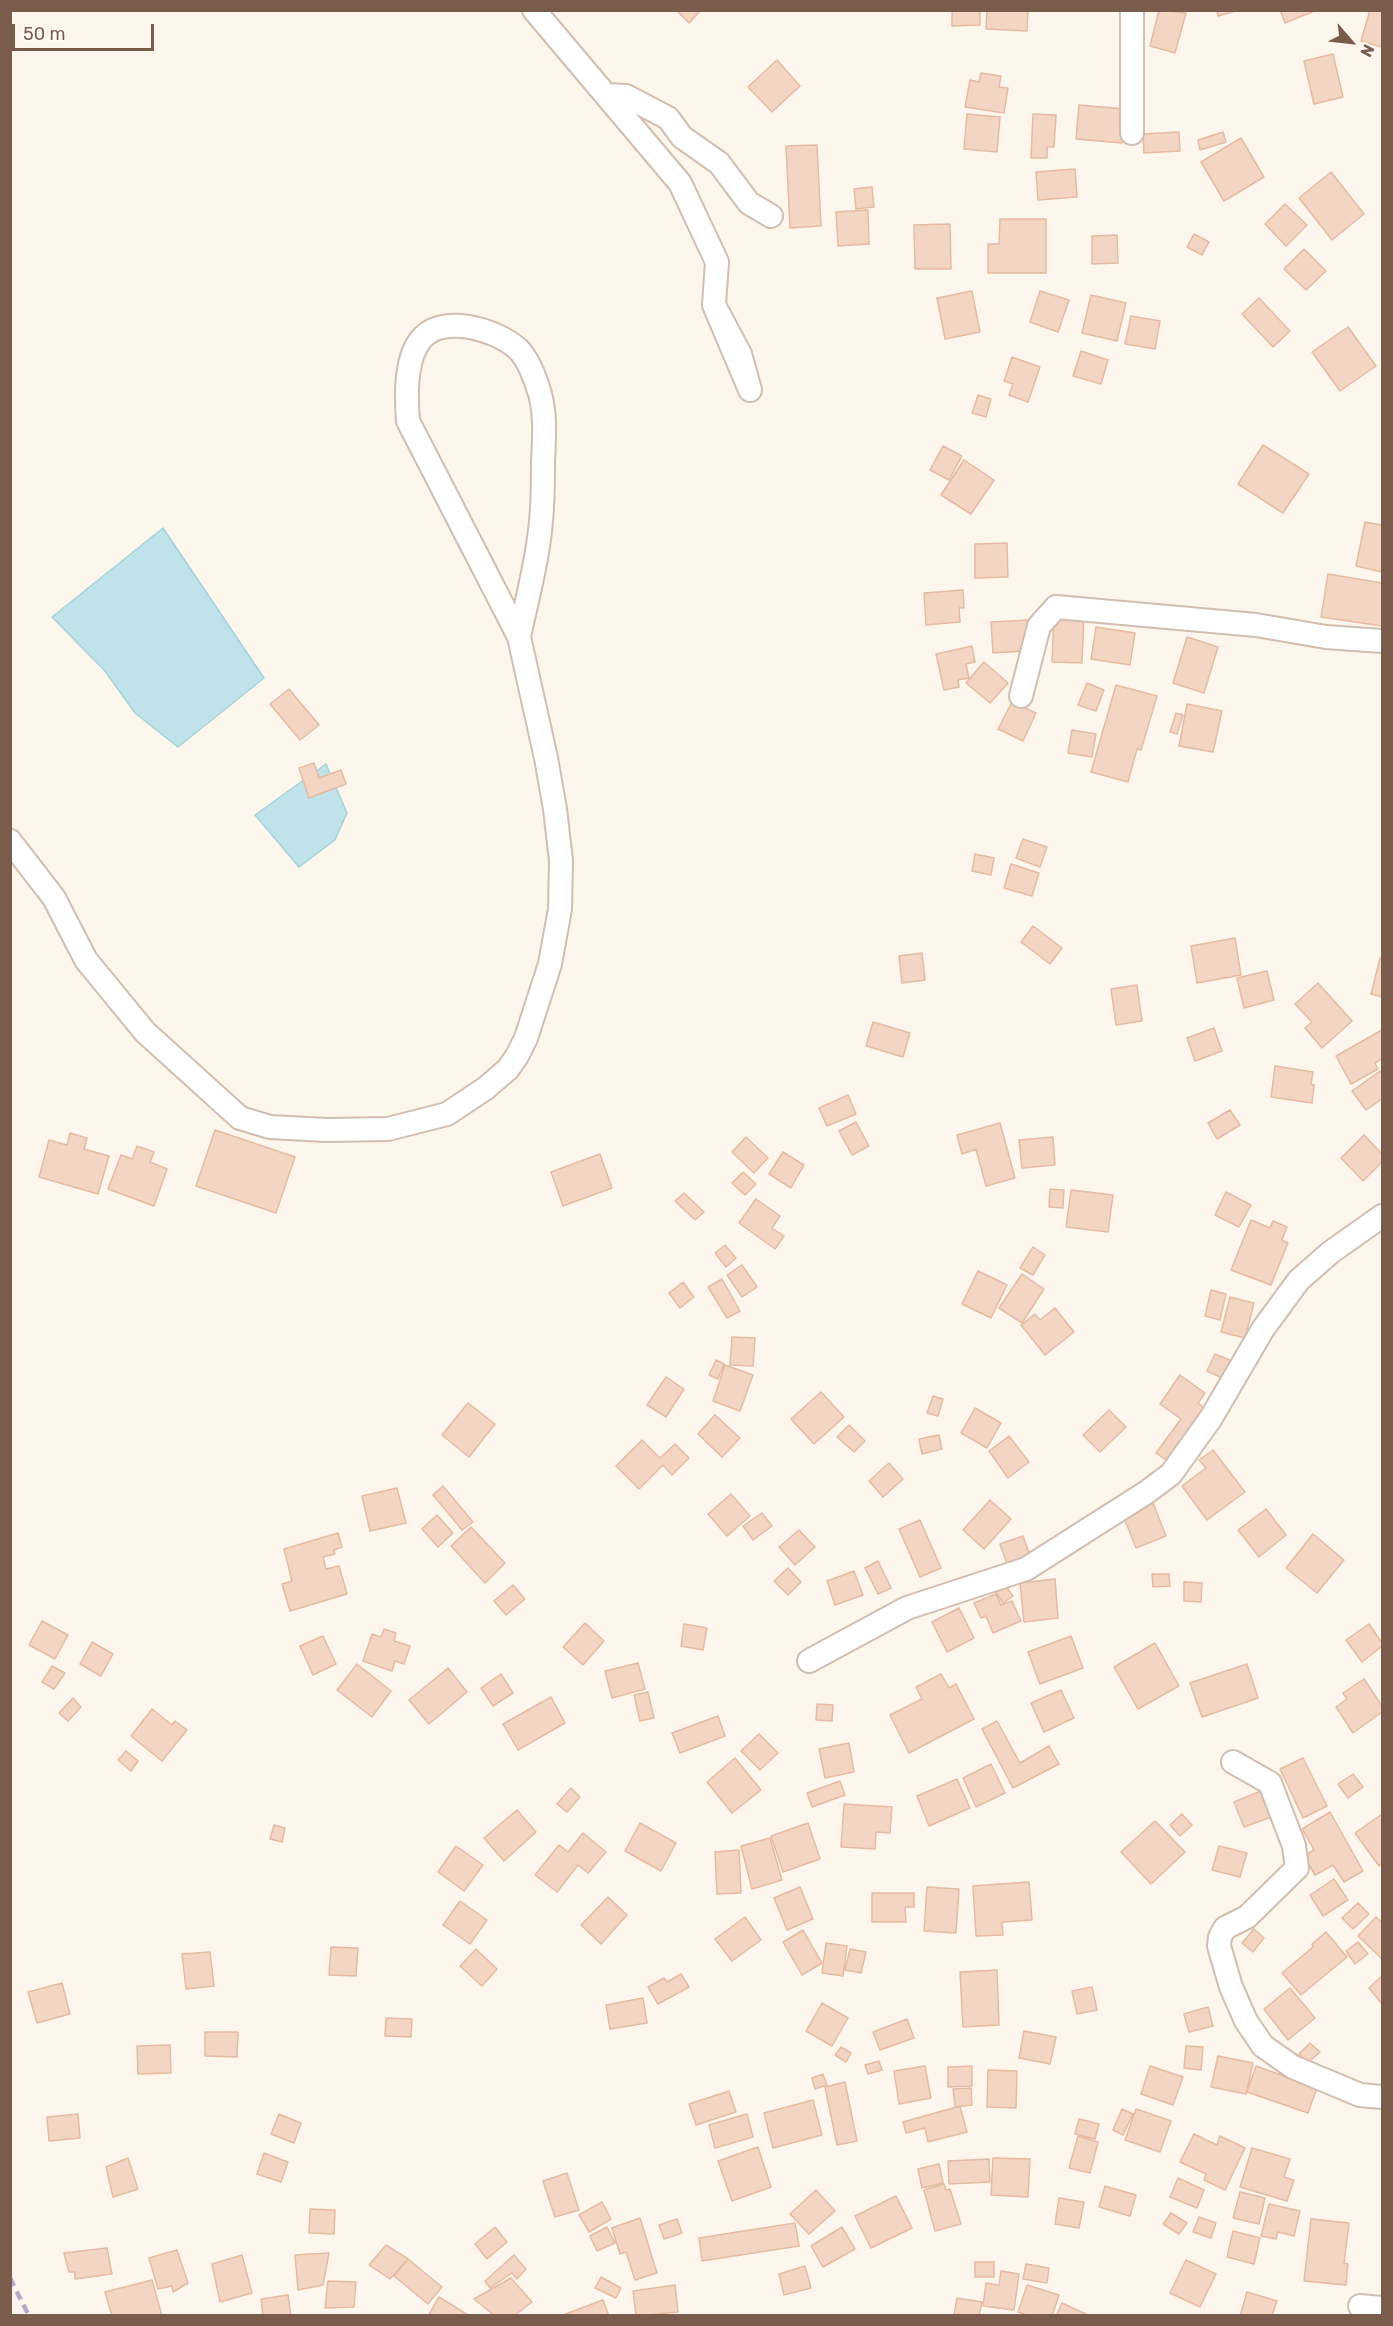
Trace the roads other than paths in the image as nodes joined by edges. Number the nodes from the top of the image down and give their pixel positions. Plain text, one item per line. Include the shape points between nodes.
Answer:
1 (534, 10) edge
2 (1132, 10) edge
3 (608, 95) junction
4 (1132, 133) dead end
5 (771, 216) dead end
6 (714, 304) dead end
7 (519, 637) junction
8 (1383, 641) edge
9 (1021, 696) dead end
10 (10, 842) edge
11 (1383, 1216) edge
12 (809, 1661) dead end
13 (1233, 1762) dead end
14 (1383, 2097) edge
15 (1360, 2306) dead end
16 (1383, 2308) edge

1 - 3 street
2 - 4 street
3 - 5 street via 627,96 668,118 682,137 719,163 749,203
3 - 6 street via 680,183 717,262
7 - 7 street via 408,421 410,364 418,343 433,330 457,324 486,331 519,350 540,394 545,423 541,522
7 - 10 street via 555,809 561,861 560,909 550,964 517,1056 486,1089 447,1114 388,1129 270,1127 240,1118 145,1032 86,960 54,898
8 - 9 street via 1056,607 1039,626
11 - 12 street via 1299,1280 1246,1355 1195,1444 1172,1474 1026,1569 907,1608
13 - 14 street via 1270,1783 1294,1846 1297,1868 1247,1917 1225,1928 1220,1937 1219,1946 1246,2022 1263,2046 1293,2067 1360,2096
15 - 16 street

